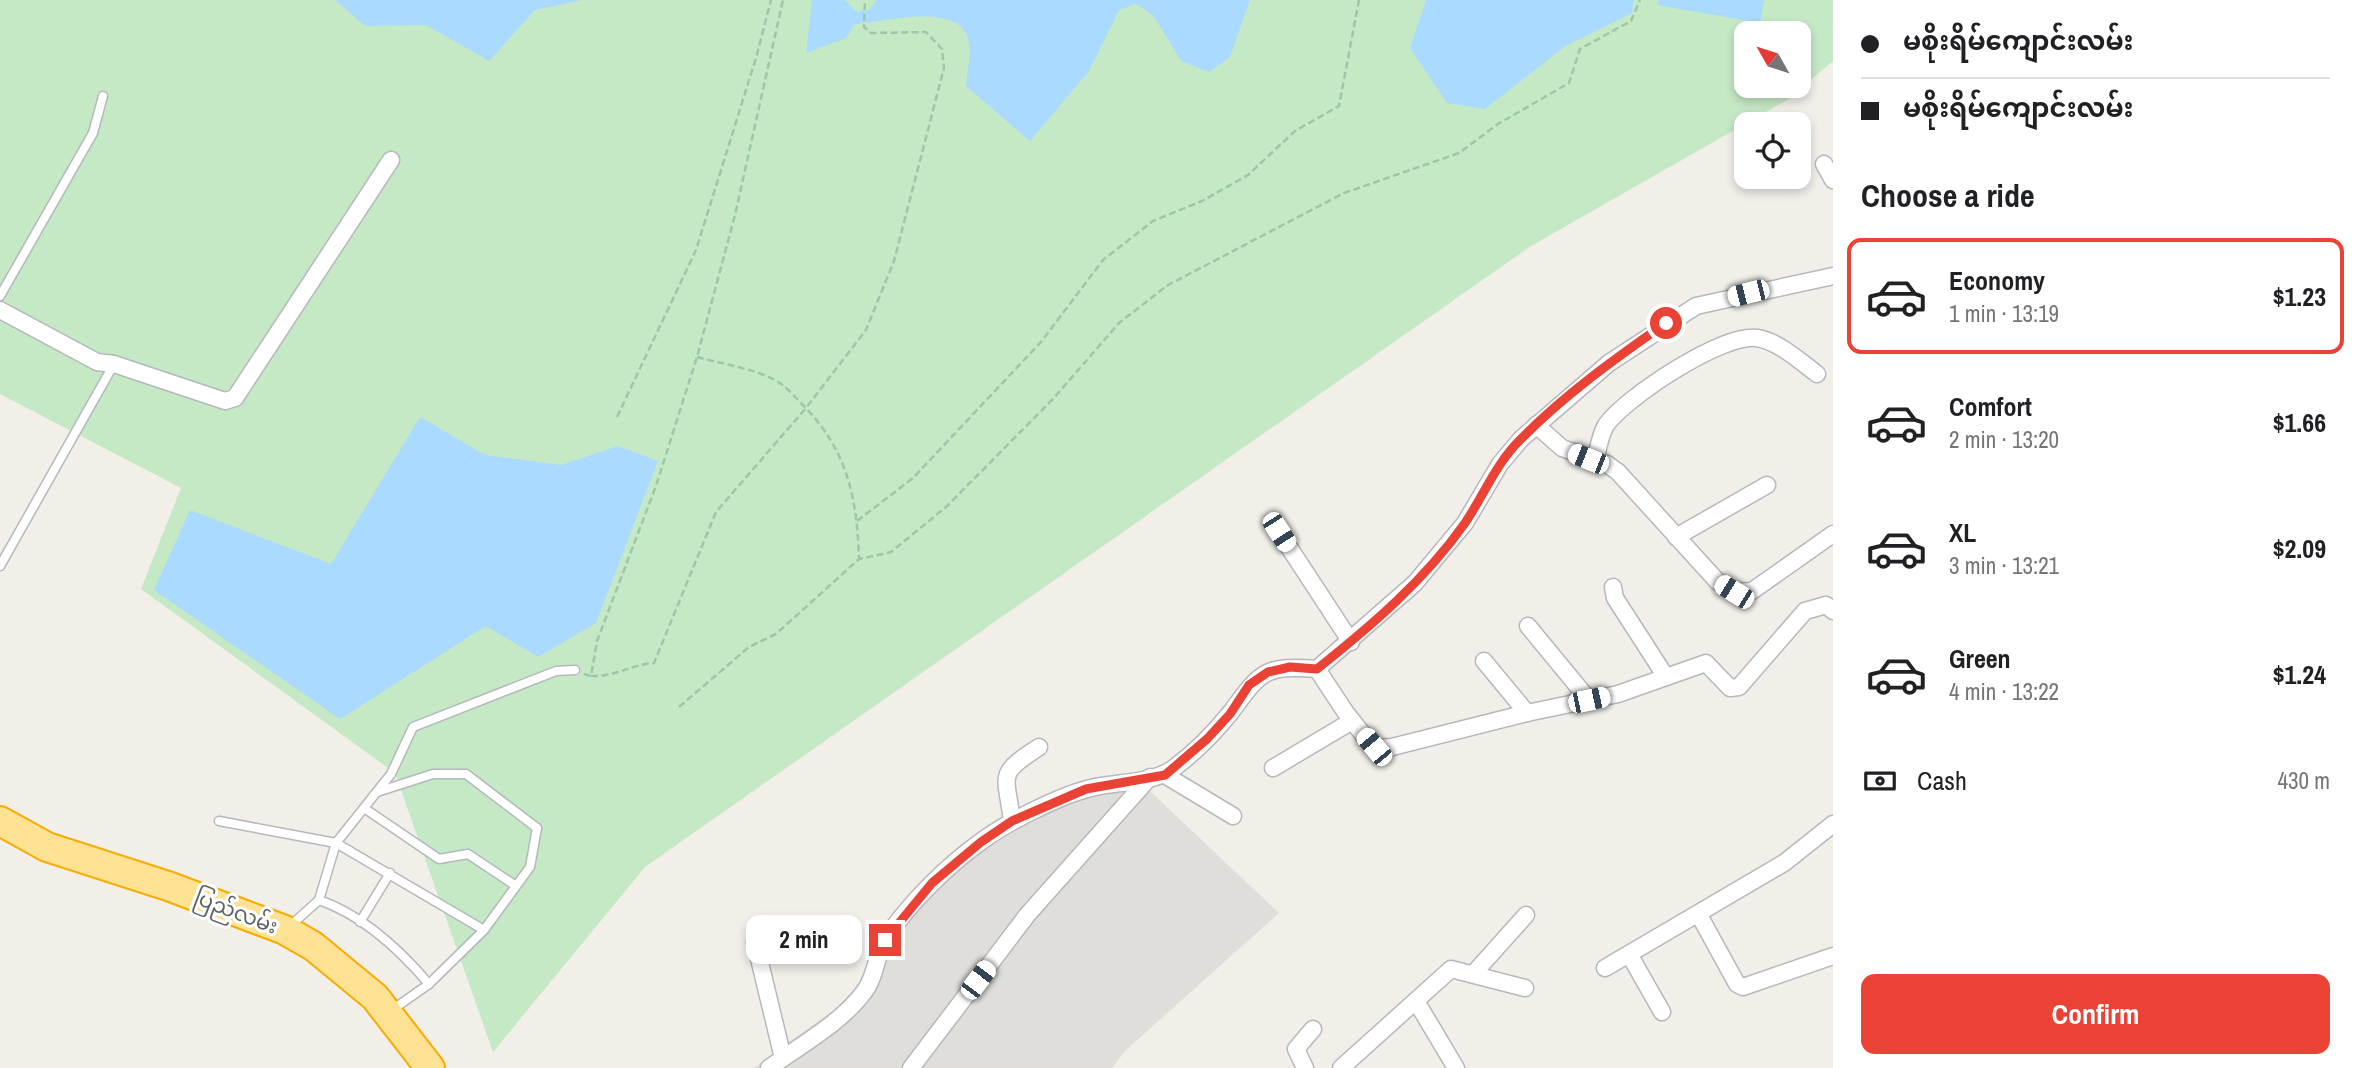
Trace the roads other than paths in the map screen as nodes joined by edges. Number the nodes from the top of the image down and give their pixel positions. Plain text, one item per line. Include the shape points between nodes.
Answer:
1 (103, 96) dead end
2 (391, 160) dead end
3 (1824, 164) dead end
4 (1833, 180) edge
5 (1833, 276) edge
6 (0, 296) edge
7 (0, 310) edge
8 (114, 364) junction
9 (1817, 373) dead end
10 (1536, 425) junction
11 (1595, 461) junction
12 (1767, 485) dead end
13 (1279, 532) dead end
14 (1833, 534) edge
15 (1676, 537) junction
16 (0, 566) edge
17 (1614, 587) dead end
18 (1833, 611) edge
19 (1528, 626) dead end
20 (1351, 642) junction
21 (1483, 661) dead end
22 (1317, 669) junction
23 (575, 670) road end
24 (1666, 677) junction
25 (1589, 700) junction
26 (1527, 713) junction
27 (1352, 721) junction
28 (1039, 747) dead end
29 (1273, 768) dead end
30 (1157, 776) junction
31 (377, 792) junction
32 (364, 808) junction
33 (1233, 816) dead end
34 (0, 821) edge
35 (219, 821) dead end
36 (1012, 821) junction
37 (1833, 824) edge
38 (336, 843) junction
39 (390, 873) junction
40 (516, 886) junction
41 (319, 900) junction
42 (1526, 915) dead end
43 (1699, 915) junction
44 (360, 922) junction
45 (285, 930) junction
46 (484, 930) junction
47 (755, 942) dead end
48 (1629, 954) junction
49 (1833, 956) edge
50 (1605, 968) dead end
51 (1474, 974) junction
52 (429, 984) junction
53 (1525, 988) dead end
54 (1416, 1001) junction
55 (1662, 1012) dead end
56 (389, 1013) junction
57 (1313, 1029) dead end
58 (776, 1063) edge
59 (430, 1068) edge
60 (911, 1068) edge
61 (1305, 1068) edge
62 (1341, 1068) edge
63 (1456, 1068) edge

1 - 6 lane via 93,133
2 - 8 street via 234,398 225,401
3 - 4 street
5 - 10 street via 1696,306 1609,363
7 - 8 street via 86,358
8 - 16 lane
9 - 11 street via 1758,338 1689,360 1615,415 1604,428
10 - 11 street via 1562,448
10 - 20 street via 1500,464 1465,523 1416,583
11 - 15 street via 1618,472
12 - 15 street
13 - 20 street
14 - 15 street via 1747,592 1734,592 1717,581
17 - 24 street via 1615,597
18 - 24 street via 1826,605 1805,611 1739,687 1730,688 1706,663
19 - 25 street
20 - 22 street
21 - 26 street
22 - 27 street
22 - 30 street via 1290,667 1258,678 1207,739
23 - 31 lane via 556,671 413,727 391,775
24 - 25 street
25 - 26 street
26 - 27 street via 1392,747 1374,747
27 - 29 street
28 - 36 street via 1011,765 1006,774
30 - 33 street
30 - 36 street via 1086,789
30 - 60 street via 1028,914
31 - 32 lane
31 - 40 lane via 433,774 466,774 537,828 530,867
32 - 38 lane
32 - 40 lane via 439,859 468,853
34 - 45 highway, ပြည်လမ်း via 47,847
35 - 38 lane
36 - 58 street via 932,883 885,940 866,990 850,1009
37 - 43 street via 1784,863
38 - 39 lane
38 - 41 lane
39 - 44 lane
39 - 46 lane
40 - 46 lane
41 - 44 lane via 338,906
41 - 45 lane
42 - 51 street
43 - 48 street
43 - 49 street via 1737,984 1743,987
44 - 52 lane via 401,952
45 - 56 highway, ပြည်လမ်း via 333,962
46 - 52 lane
47 - 58 street
48 - 50 street
48 - 55 street
51 - 53 street
51 - 54 street via 1451,969
52 - 56 lane
54 - 62 street
54 - 63 street
56 - 59 highway, ပြည်လမ်း
57 - 61 street via 1296,1049

